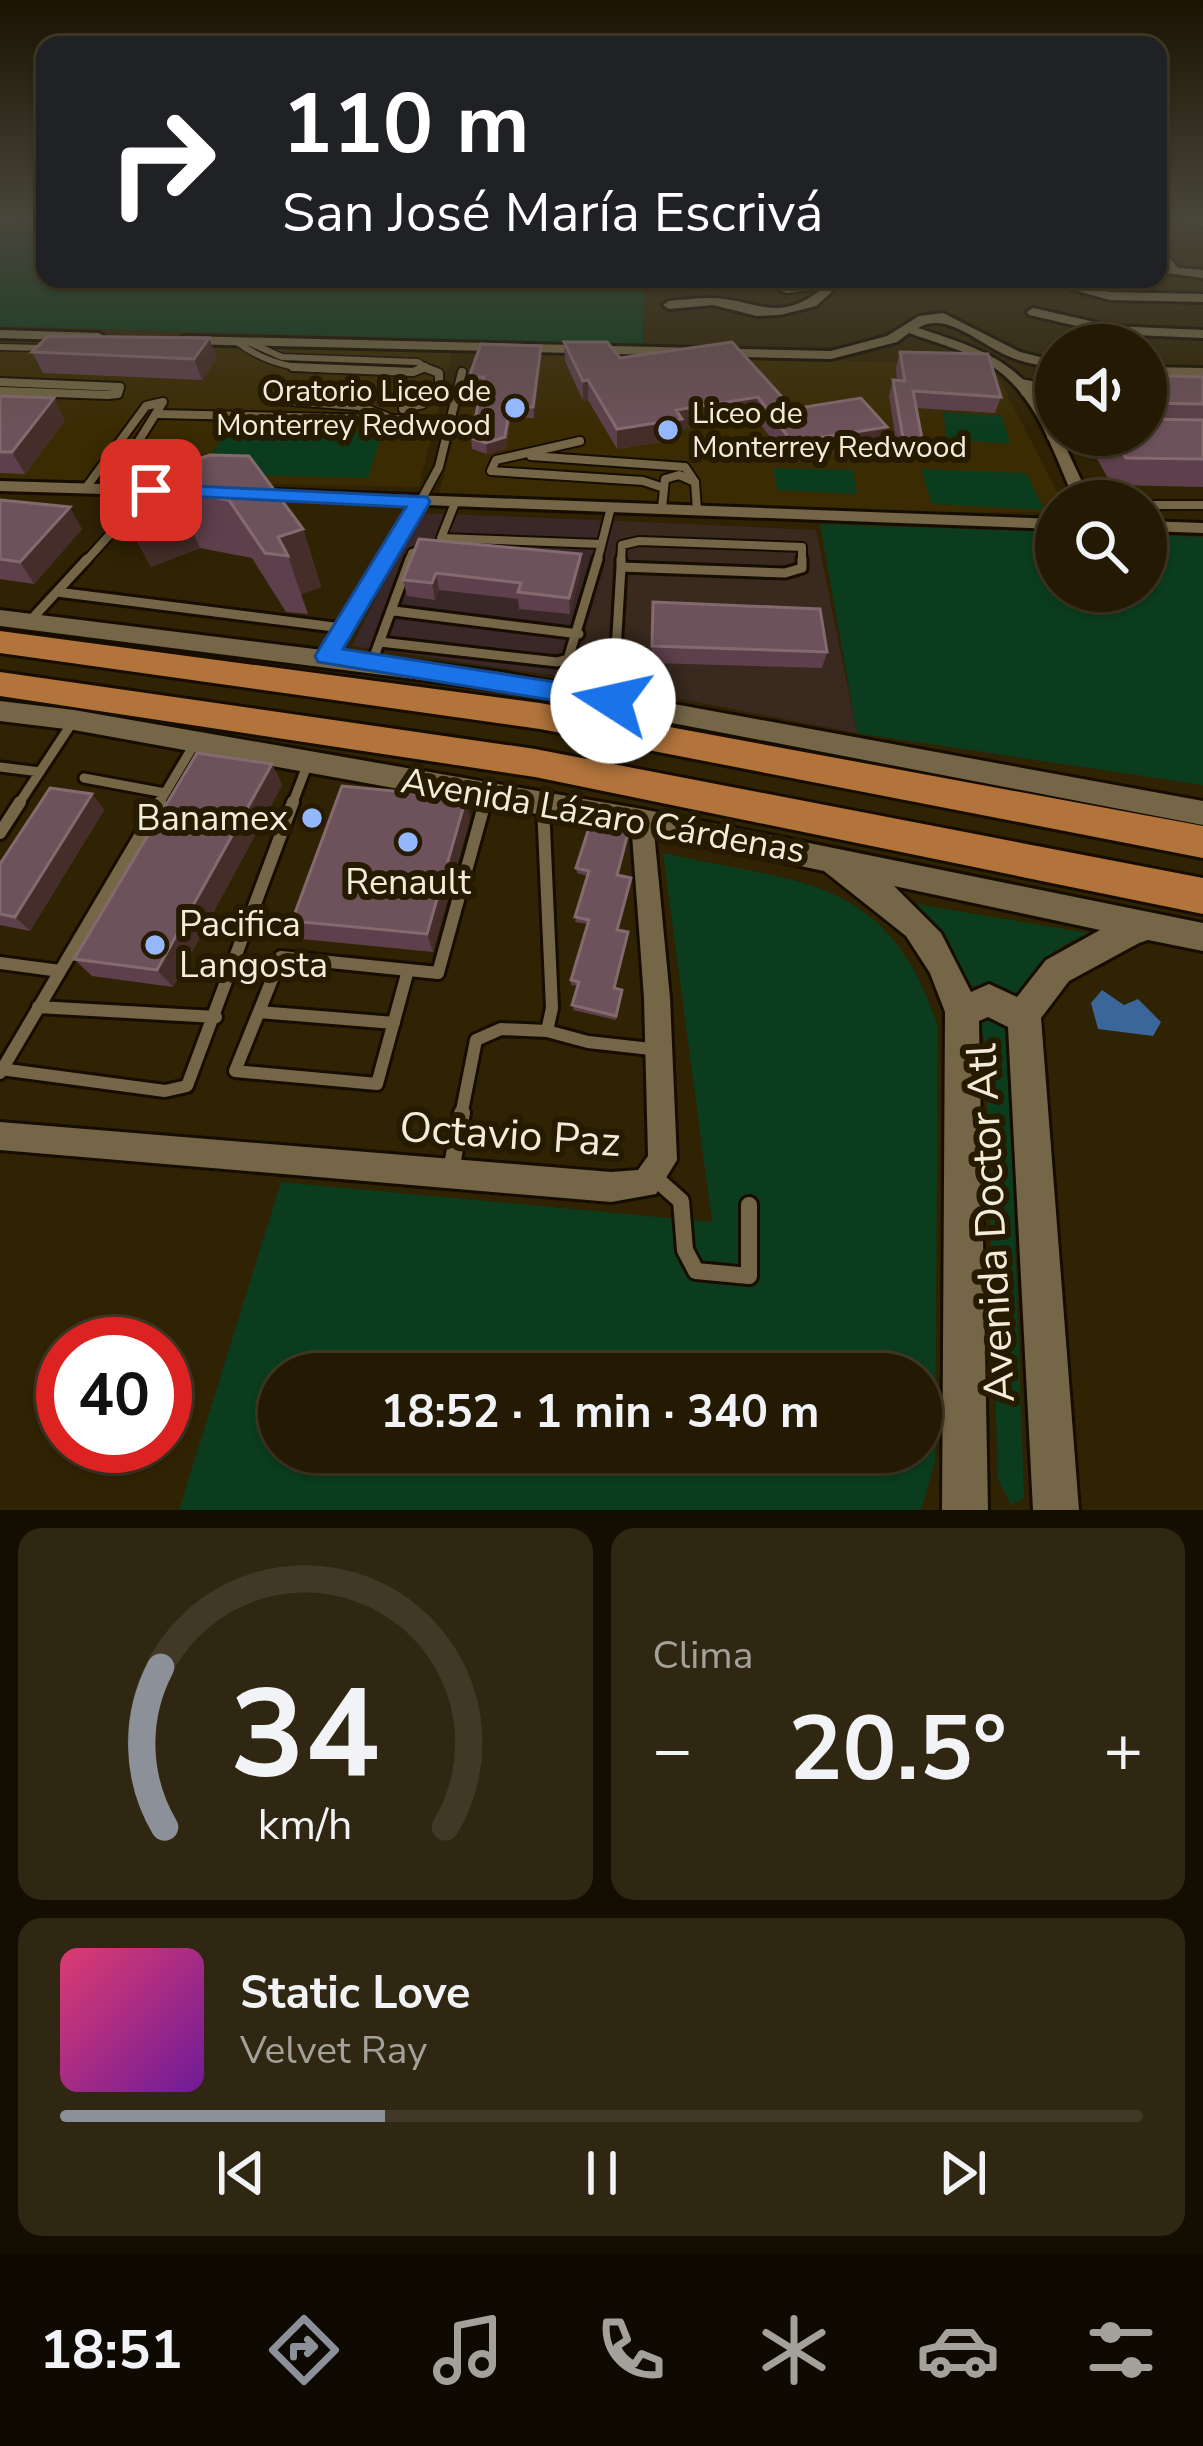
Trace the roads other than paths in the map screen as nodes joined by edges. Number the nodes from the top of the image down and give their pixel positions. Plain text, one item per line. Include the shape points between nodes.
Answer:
1 (829, 289) edge
2 (1083, 289) edge
3 (1203, 298) edge
4 (669, 305) dead end
5 (1033, 312) dead end
6 (912, 330) junction
7 (0, 334) edge
8 (1203, 334) edge
9 (118, 338) edge
10 (934, 338) junction
11 (166, 339) edge
12 (892, 339) junction
13 (243, 342) junction
14 (0, 347) edge
15 (43, 348) edge
16 (1035, 358) edge
17 (462, 372) dead end
18 (1167, 372) edge
19 (1203, 373) edge
20 (1167, 375) edge
21 (1178, 385) edge
22 (0, 387) edge
23 (1022, 388) junction
24 (1035, 388) edge
25 (1035, 393) edge
26 (359, 406) junction
27 (403, 409) dead end
28 (1035, 409) edge
29 (158, 414) junction
30 (392, 419) junction
31 (450, 422) junction
32 (580, 441) dead end
33 (516, 455) junction
34 (101, 466) junction
35 (123, 466) junction
36 (695, 482) junction
37 (0, 487) edge
38 (664, 488) junction
39 (85, 489) junction
40 (117, 489) junction
41 (151, 490) joint
42 (241, 494) edge
43 (420, 502) junction
44 (454, 502) junction
45 (1167, 505) edge
46 (1203, 505) edge
47 (611, 507) junction
48 (662, 508) junction
49 (697, 510) junction
50 (1035, 522) edge
51 (1167, 526) edge
52 (1203, 528) edge
53 (601, 544) junction
54 (495, 553) edge
55 (619, 567) junction
56 (57, 592) junction
57 (394, 610) junction
58 (7, 627) edge
59 (342, 628) junction
60 (579, 634) junction
61 (382, 652) junction
62 (327, 656) junction
63 (0, 684) edge
64 (613, 701) junction
65 (0, 711) edge
66 (74, 720) junction
67 (195, 743) junction
68 (308, 763) junction
69 (0, 767) edge
70 (40, 772) junction
71 (84, 778) dead end
72 (164, 793) junction
73 (488, 793) junction
74 (542, 802) junction
75 (1203, 813) edge
76 (641, 821) junction
77 (0, 833) edge
78 (1203, 842) edge
79 (812, 854) junction
80 (1203, 896) edge
81 (1146, 926) junction
82 (1203, 937) edge
83 (0, 963) edge
84 (60, 970) junction
85 (408, 970) junction
86 (38, 1007) junction
87 (259, 1012) junction
88 (962, 1012) junction
89 (216, 1017) junction
90 (1024, 1018) junction
91 (394, 1023) junction
92 (547, 1031) junction
93 (660, 1050) junction
94 (1, 1070) edge
95 (0, 1136) edge
96 (450, 1174) junction
97 (654, 1178) junction
98 (749, 1204) dead end
99 (965, 1510) edge
100 (1056, 1510) edge

1 - 4 street via 780,311 713,301
2 - 3 street
5 - 8 street via 1112,330
6 - 10 street
6 - 12 street
6 - 16 street via 923,319 949,319 989,344
7 - 9 street
10 - 12 street
10 - 23 street via 992,361
11 - 13 street
12 - 13 street via 831,355
13 - 27 lane via 274,361 439,373 439,387 423,404
14 - 15 lane
17 - 31 lane
18 - 19 street
20 - 21 lane
22 - 22 lane via 103,396 122,390
23 - 24 lane
23 - 25 lane
23 - 28 street
26 - 26 lane via 350,396 276,400
26 - 30 lane
29 - 30 lane
29 - 34 lane via 163,402 148,404
29 - 35 lane
30 - 31 lane
31 - 43 lane via 440,467
32 - 33 lane
33 - 36 lane via 677,465
33 - 38 lane via 496,460 491,471
34 - 35 lane
34 - 39 lane
35 - 40 lane
36 - 38 lane via 673,476
36 - 49 lane
37 - 39 street
38 - 48 lane
39 - 40 street
40 - 41 street
41 - 56 lane
42 - 43 street
43 - 44 street
43 - 59 street
44 - 47 street
44 - 53 lane via 442,538
45 - 46 lane
47 - 48 street
47 - 53 lane
48 - 49 street
49 - 50 street
51 - 52 street
53 - 60 lane
54 - 57 lane via 417,547
55 - 55 lane via 620,549 639,541 802,547 802,568 792,573
55 - 64 lane
56 - 58 lane
56 - 59 lane
57 - 60 lane
57 - 61 lane
58 - 62 street
58 - 78 highway via 541,716
59 - 62 street
60 - 61 lane via 570,657 556,662
61 - 62 street
61 - 64 street
63 - 80 highway, Avenida Lázaro Cárdenas via 536,763
64 - 75 street
65 - 66 street, Avenida Lázaro Cárdenas
66 - 67 street, Avenida Lázaro Cárdenas
66 - 70 lane
67 - 68 street, Avenida Lázaro Cárdenas
67 - 72 lane
68 - 73 street, Avenida Lázaro Cárdenas
68 - 89 lane
69 - 70 lane
70 - 77 lane
71 - 72 lane
72 - 84 lane
73 - 74 street, Avenida Lázaro Cárdenas
73 - 85 lane via 438,973
74 - 76 street, Avenida Lázaro Cárdenas
74 - 92 lane
76 - 79 street, Avenida Lázaro Cárdenas
76 - 93 street, Octavio Paz
79 - 81 street, Avenida Lázaro Cárdenas
79 - 88 street, Avenida Doctor Atl via 890,898 923,928
81 - 82 street, Avenida Lázaro Cárdenas
81 - 90 street, Avenida Doctor Atl via 1087,950 1044,980
83 - 84 lane
84 - 86 lane
85 - 87 lane via 281,957
85 - 91 lane
86 - 89 lane
86 - 94 lane
87 - 91 lane
87 - 91 lane via 236,1071 377,1084
88 - 90 street via 989,1000
88 - 99 street, Avenida Doctor Atl
89 - 94 lane via 196,1072 178,1090
90 - 100 street, Avenida Doctor Atl
92 - 93 lane
92 - 96 lane via 501,1029 476,1040
93 - 97 street, Octavio Paz via 663,1160
95 - 96 street, Octavio Paz
96 - 97 street, Octavio Paz via 631,1188
97 - 98 lane via 682,1201 685,1250 696,1270 749,1276

